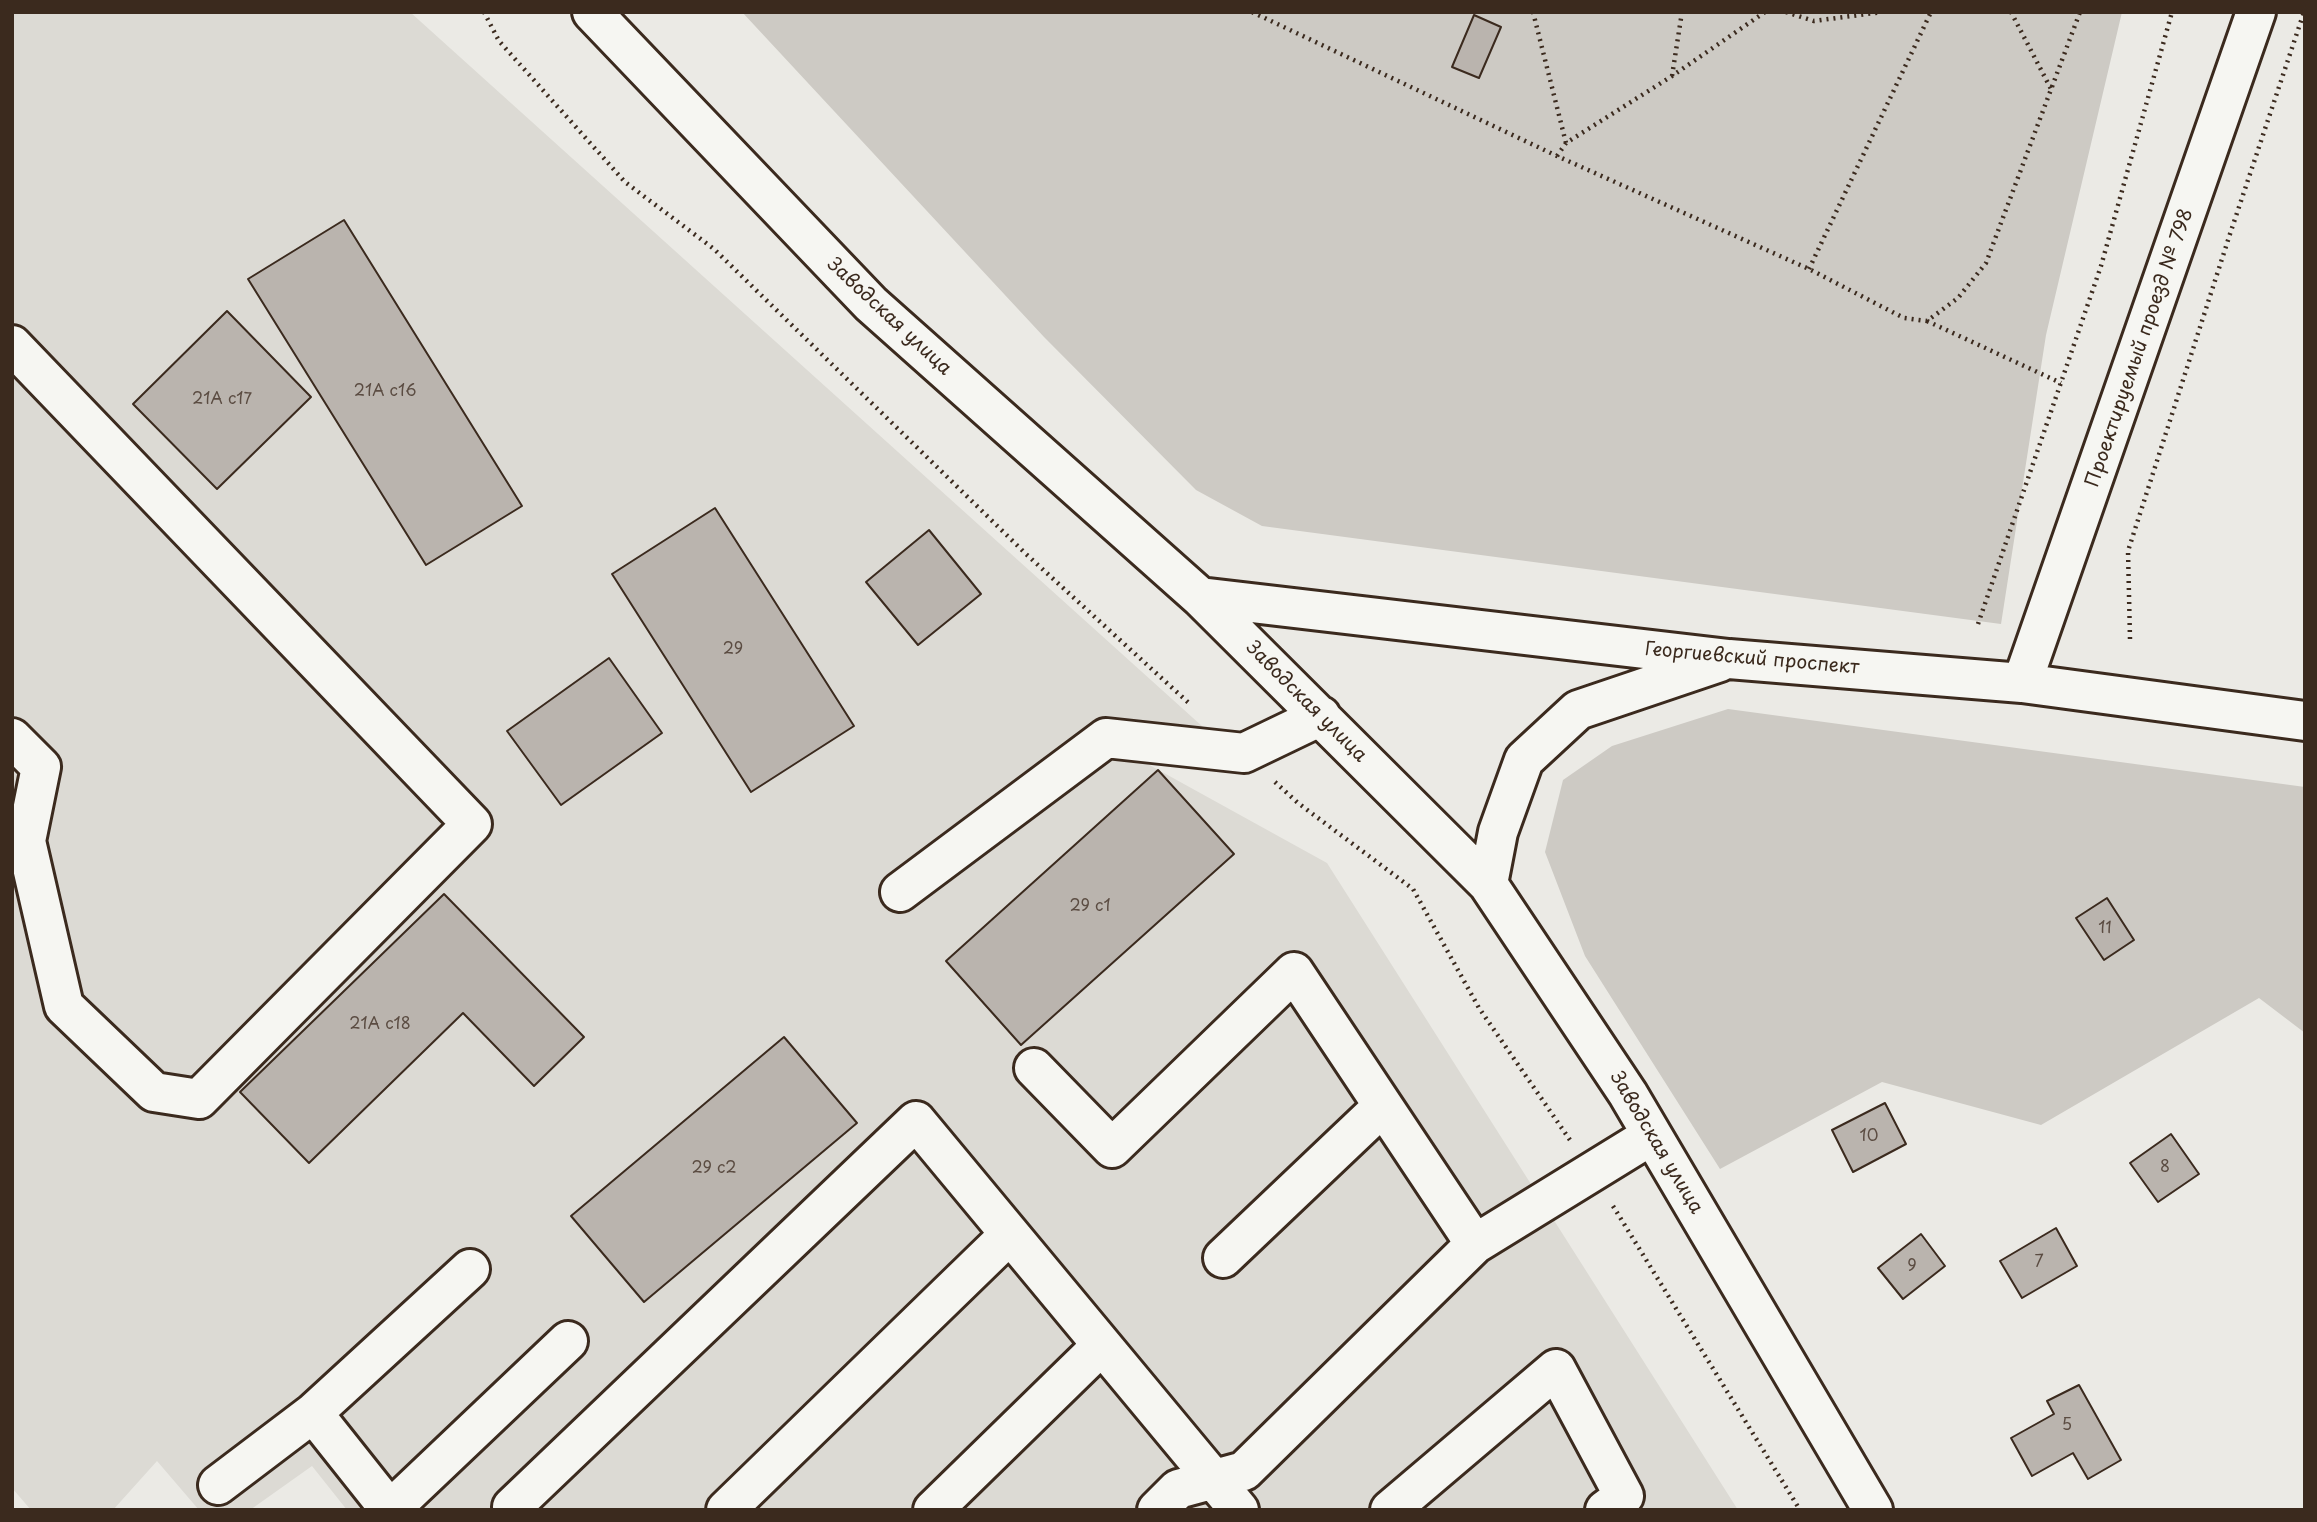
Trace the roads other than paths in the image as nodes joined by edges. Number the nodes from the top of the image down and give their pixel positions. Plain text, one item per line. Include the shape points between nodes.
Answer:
1 (592, 12) edge
2 (2256, 12) edge
3 (12, 345) edge
4 (1200, 597) junction
5 (1729, 659) junction
6 (2022, 683) junction
7 (1321, 716) junction
8 (2305, 721) edge
9 (12, 738) edge
10 (1488, 884) junction
11 (900, 892) dead end
12 (1034, 1068) dead end
13 (1383, 1106) junction
14 (1652, 1135) junction
15 (1010, 1234) junction
16 (1475, 1244) junction
17 (1223, 1258) dead end
18 (470, 1269) dead end
19 (568, 1341) dead end
20 (1102, 1345) junction
21 (313, 1413) junction
22 (1214, 1479) junction
23 (218, 1485) dead end
24 (512, 1507) dead end
25 (726, 1510) edge
26 (933, 1510) edge
27 (1157, 1510) edge
28 (1239, 1510) edge
29 (1390, 1510) edge
30 (1605, 1510) edge
31 (1873, 1510) edge

1 - 4 street, Заводская улица via 871,304
2 - 6 street, Проектируемый проезд № 798
3 - 9 street via 472,824 199,1099 154,1092 64,1006 26,841 41,767
4 - 5 street, Георгиевский проспект
4 - 7 street, Заводская улица
5 - 6 street, Георгиевский проспект
5 - 10 street via 1578,710 1524,760 1498,832
6 - 8 street, Георгиевский проспект
7 - 10 street, Заводская улица
7 - 11 street via 1244,753 1107,738
10 - 14 street, Заводская улица
12 - 13 street via 1112,1148 1294,972
13 - 16 street
13 - 17 street
14 - 16 street
14 - 31 street, Заводская улица
15 - 20 street
15 - 24 street via 916,1121
15 - 25 street
16 - 22 street via 1244,1471
18 - 21 street
19 - 21 street via 390,1510
20 - 22 street
20 - 26 street
21 - 23 street
22 - 27 street via 1178,1489
22 - 28 street
29 - 30 street via 1556,1368 1624,1496

